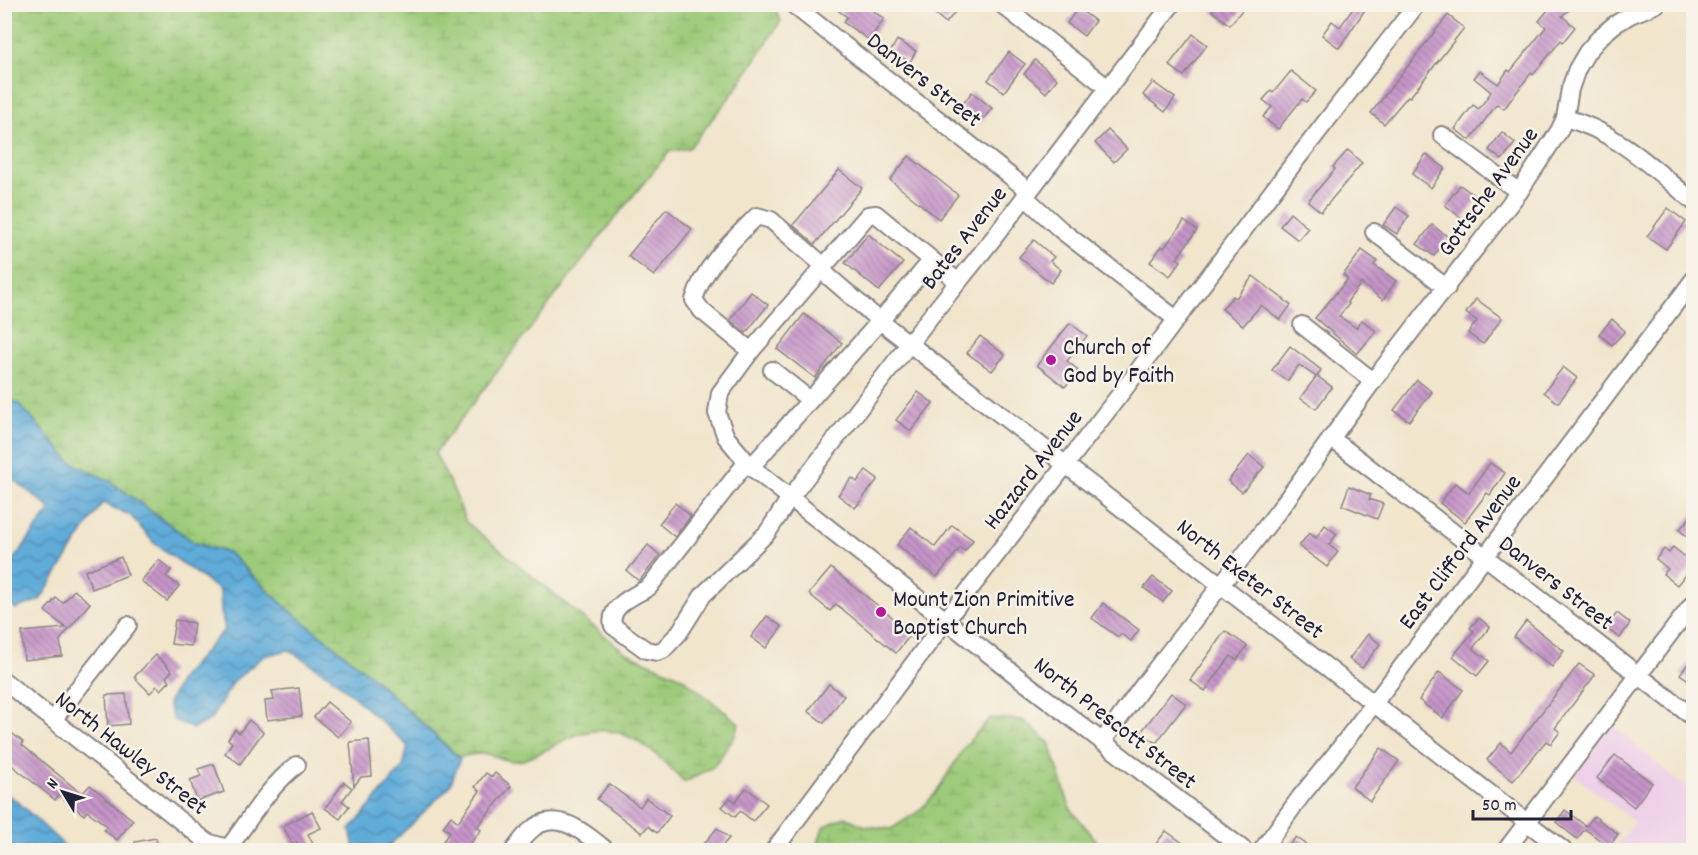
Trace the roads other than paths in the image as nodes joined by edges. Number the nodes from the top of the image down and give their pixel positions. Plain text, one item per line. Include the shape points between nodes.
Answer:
1 (792, 4) edge
2 (1001, 4) edge
3 (1172, 4) edge
4 (1417, 4) edge
5 (1657, 4) edge
6 (1108, 88) junction
7 (1565, 118) junction
8 (1442, 135) dead end
9 (1519, 192) junction
10 (1027, 194) junction
11 (1694, 202) edge
12 (1374, 232) dead end
13 (932, 260) junction
14 (822, 268) junction
15 (1694, 279) edge
16 (958, 282) junction
17 (1447, 288) junction
18 (1176, 319) junction
19 (880, 321) junction
20 (1302, 325) dead end
21 (909, 343) junction
22 (751, 351) junction
23 (772, 370) dead end
24 (1373, 381) junction
25 (810, 400) junction
26 (1331, 438) junction
27 (748, 465) junction
28 (1066, 465) junction
29 (790, 498) junction
30 (1485, 557) junction
31 (1221, 586) junction
32 (1694, 602) edge
33 (946, 620) junction
34 (128, 625) dead end
35 (1638, 675) junction
36 (4, 681) edge
37 (1373, 703) junction
38 (1694, 718) edge
39 (53, 720) junction
40 (1102, 742) junction
41 (297, 765) dead end
42 (1527, 822) junction
43 (230, 850) edge
44 (514, 850) edge
45 (606, 850) edge
46 (774, 850) edge
47 (1244, 850) edge
48 (1262, 850) edge
49 (1506, 850) edge
50 (1563, 850) edge

1 - 10 street, Danvers Street
2 - 6 street
3 - 6 street, Bates Avenue
4 - 18 street, Hazzard Avenue
5 - 7 street, Gottsche Avenue via 1614,25 1587,52 1570,89
6 - 10 street, Bates Avenue
7 - 9 street, Gottsche Avenue
7 - 11 street via 1595,127 1623,145
8 - 9 street
9 - 17 street, Gottsche Avenue
10 - 16 street, Bates Avenue
10 - 18 street, Danvers Street via 1062,230
12 - 17 street
13 - 14 street, North Prescott Street via 876,214 868,215
13 - 16 street, North Prescott Street
13 - 19 street
14 - 19 street, North Exeter Street
14 - 22 street, North Prescott Street
14 - 22 street, North Exeter Street via 771,220 757,216 735,238 699,283 694,300
15 - 30 street, East Clifford Avenue
16 - 21 street, Bates Avenue
17 - 24 street, Gottsche Avenue
18 - 28 street, Hazzard Avenue
19 - 21 street, North Exeter Street
19 - 25 street
20 - 24 street
21 - 28 street, North Exeter Street
21 - 29 street, Bates Avenue
22 - 27 street, North Prescott Street via 720,393 717,413 726,437
23 - 25 street
24 - 26 street, Gottsche Avenue
25 - 27 street
26 - 30 street, Danvers Street
26 - 31 street
27 - 29 street, North Prescott Street
27 - 29 street, Bates Avenue via 649,587 626,600 614,614 613,626 646,650 663,650 703,595 767,533
28 - 31 street, North Exeter Street
28 - 33 street, Hazzard Avenue
29 - 33 street, North Prescott Street
30 - 35 street, Danvers Street
30 - 37 street, East Clifford Avenue
31 - 37 street, North Exeter Street
31 - 40 street
32 - 35 street
33 - 40 street, North Prescott Street
33 - 46 street, Hazzard Avenue
34 - 39 street
35 - 38 street, Danvers Street
35 - 42 street
36 - 39 street, North Hawley Street
37 - 42 street, North Exeter Street
37 - 48 street, East Clifford Avenue
39 - 43 street, North Hawley Street via 207,842
40 - 47 street, North Prescott Street
41 - 43 street via 256,807
42 - 49 street
42 - 50 street, North Exeter Street
44 - 45 street via 538,825 552,821 575,827

